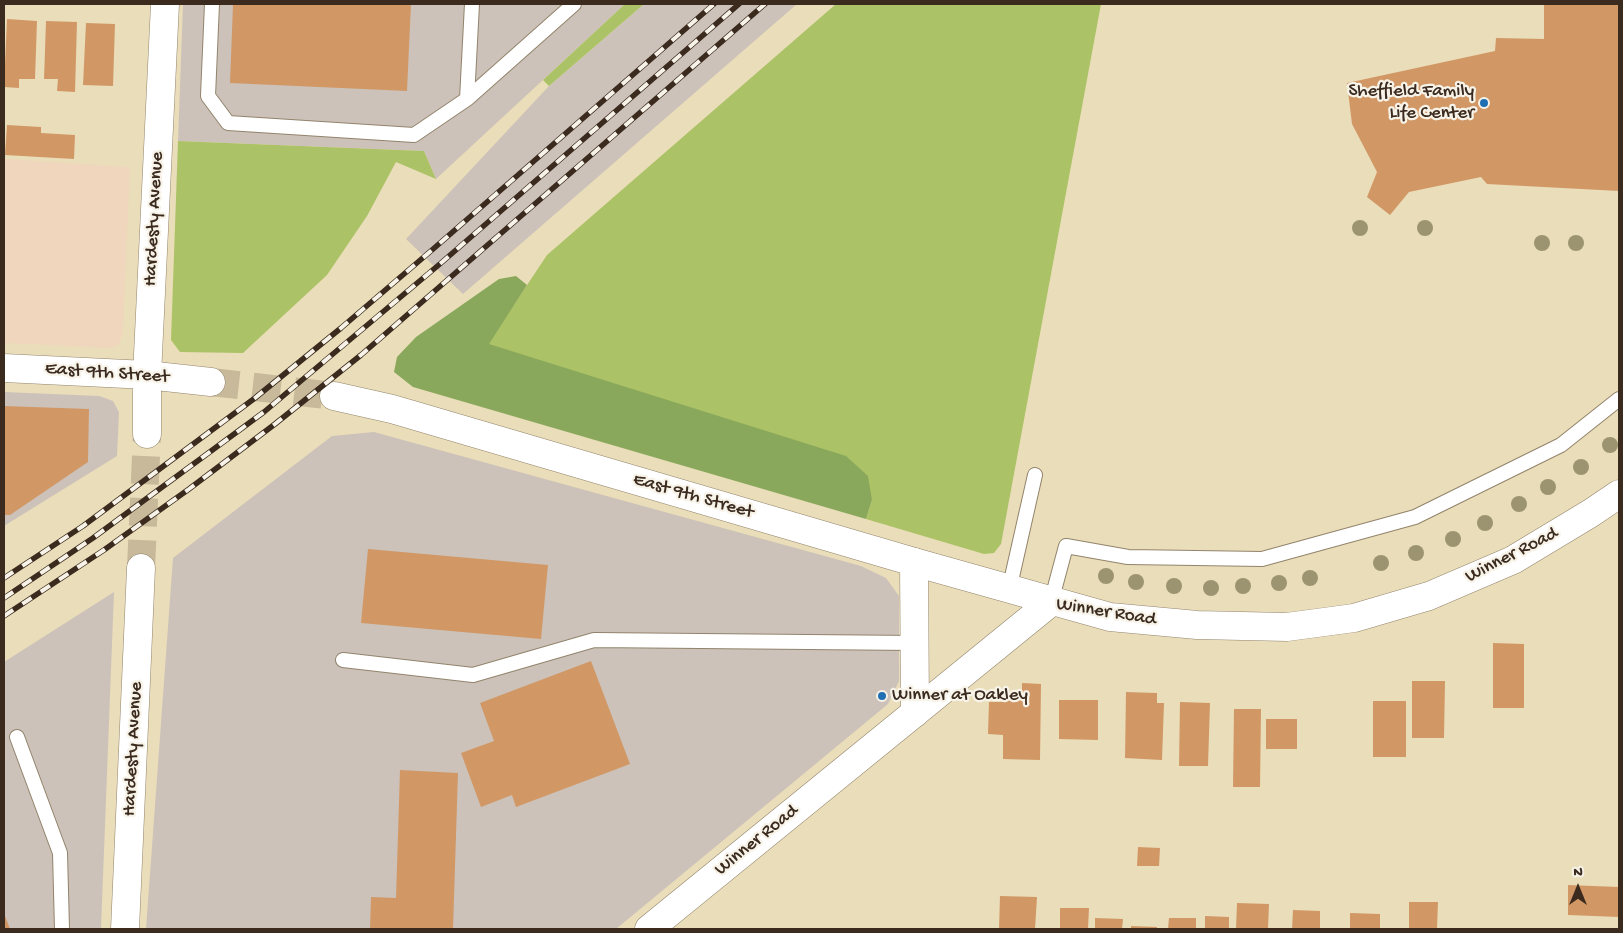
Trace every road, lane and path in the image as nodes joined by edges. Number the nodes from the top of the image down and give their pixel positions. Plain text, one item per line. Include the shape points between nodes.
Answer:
1 (165, 4) edge
2 (212, 4) edge
3 (472, 4) edge
4 (574, 4) edge
5 (467, 99) junction
6 (4, 368) edge
7 (147, 375) junction
8 (211, 382) tunnel mouth
9 (334, 396) tunnel mouth
10 (1619, 399) edge
11 (147, 434) tunnel mouth
12 (1034, 475) dead end
13 (1619, 494) edge
14 (914, 562) junction
15 (141, 568) tunnel mouth
16 (1009, 590) junction
17 (1051, 602) junction
18 (914, 643) junction
19 (343, 660) dead end
20 (915, 712) junction
21 (17, 737) dead end
22 (62, 929) edge
23 (125, 929) edge
24 (649, 929) edge

1 - 7 main road, Hardesty Avenue
2 - 5 lane via 208,96 228,123 414,135
3 - 5 lane
4 - 5 lane
6 - 7 main road, East 9th Street
7 - 8 main road, East 9th Street
7 - 11 main road, Hardesty Avenue
9 - 14 main road, East 9th Street via 392,409
10 - 17 lane via 1561,445 1415,517 1262,559 1128,557 1066,546
12 - 16 lane
13 - 17 main road, Winner Road via 1513,560 1429,596 1354,618 1287,627 1197,625 1110,617
14 - 16 main road, East 9th Street
14 - 18 main road
15 - 23 main road, Hardesty Avenue
16 - 17 main road, East 9th Street
17 - 20 main road, Winner Road
18 - 19 lane via 594,640 473,674
18 - 20 main road
20 - 24 main road, Winner Road
21 - 22 lane via 60,853

